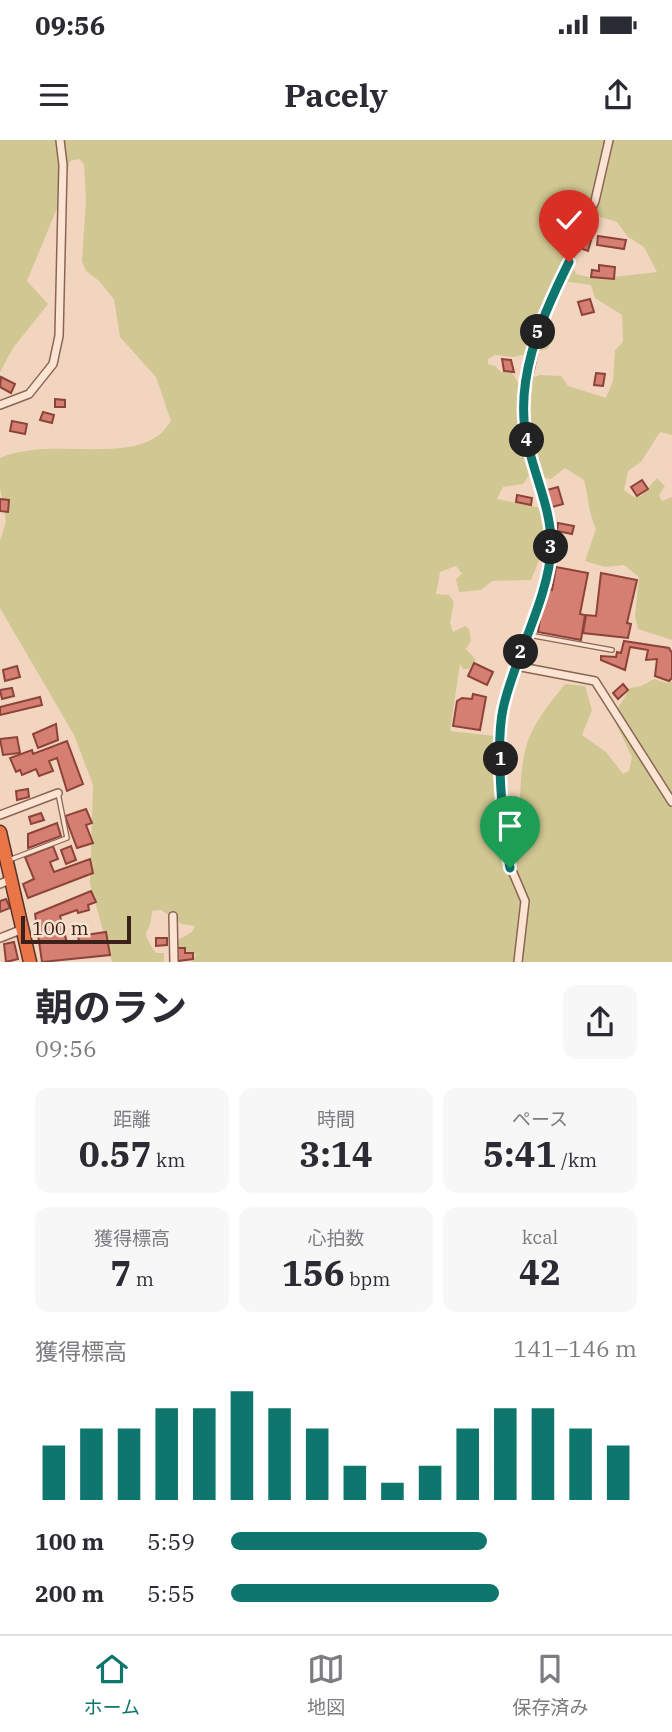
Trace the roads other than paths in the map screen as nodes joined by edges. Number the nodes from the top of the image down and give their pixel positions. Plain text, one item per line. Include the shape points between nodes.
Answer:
1 (61, 140) edge
2 (609, 140) edge
3 (0, 405) edge
4 (527, 635) junction
5 (612, 650) dead end
6 (516, 666) junction
7 (58, 793) joint
8 (672, 802) edge
9 (0, 815) edge
10 (0, 832) edge
11 (7, 861) junction
12 (6, 882) edge
13 (173, 916) dead end
14 (23, 929) junction
15 (0, 938) edge
16 (30, 962) edge
17 (174, 962) edge
18 (518, 962) edge

1 - 3 street via 59,336 53,364 29,394
2 - 4 street via 595,201 541,319 529,370 524,423 550,520 552,549
4 - 5 lane
4 - 6 street
6 - 8 street via 595,681
6 - 18 street via 502,712 501,778 506,848 525,901
7 - 9 street
7 - 11 lane via 67,838
10 - 11 highway
11 - 12 highway
12 - 14 highway
13 - 17 street
14 - 15 street
14 - 16 highway

